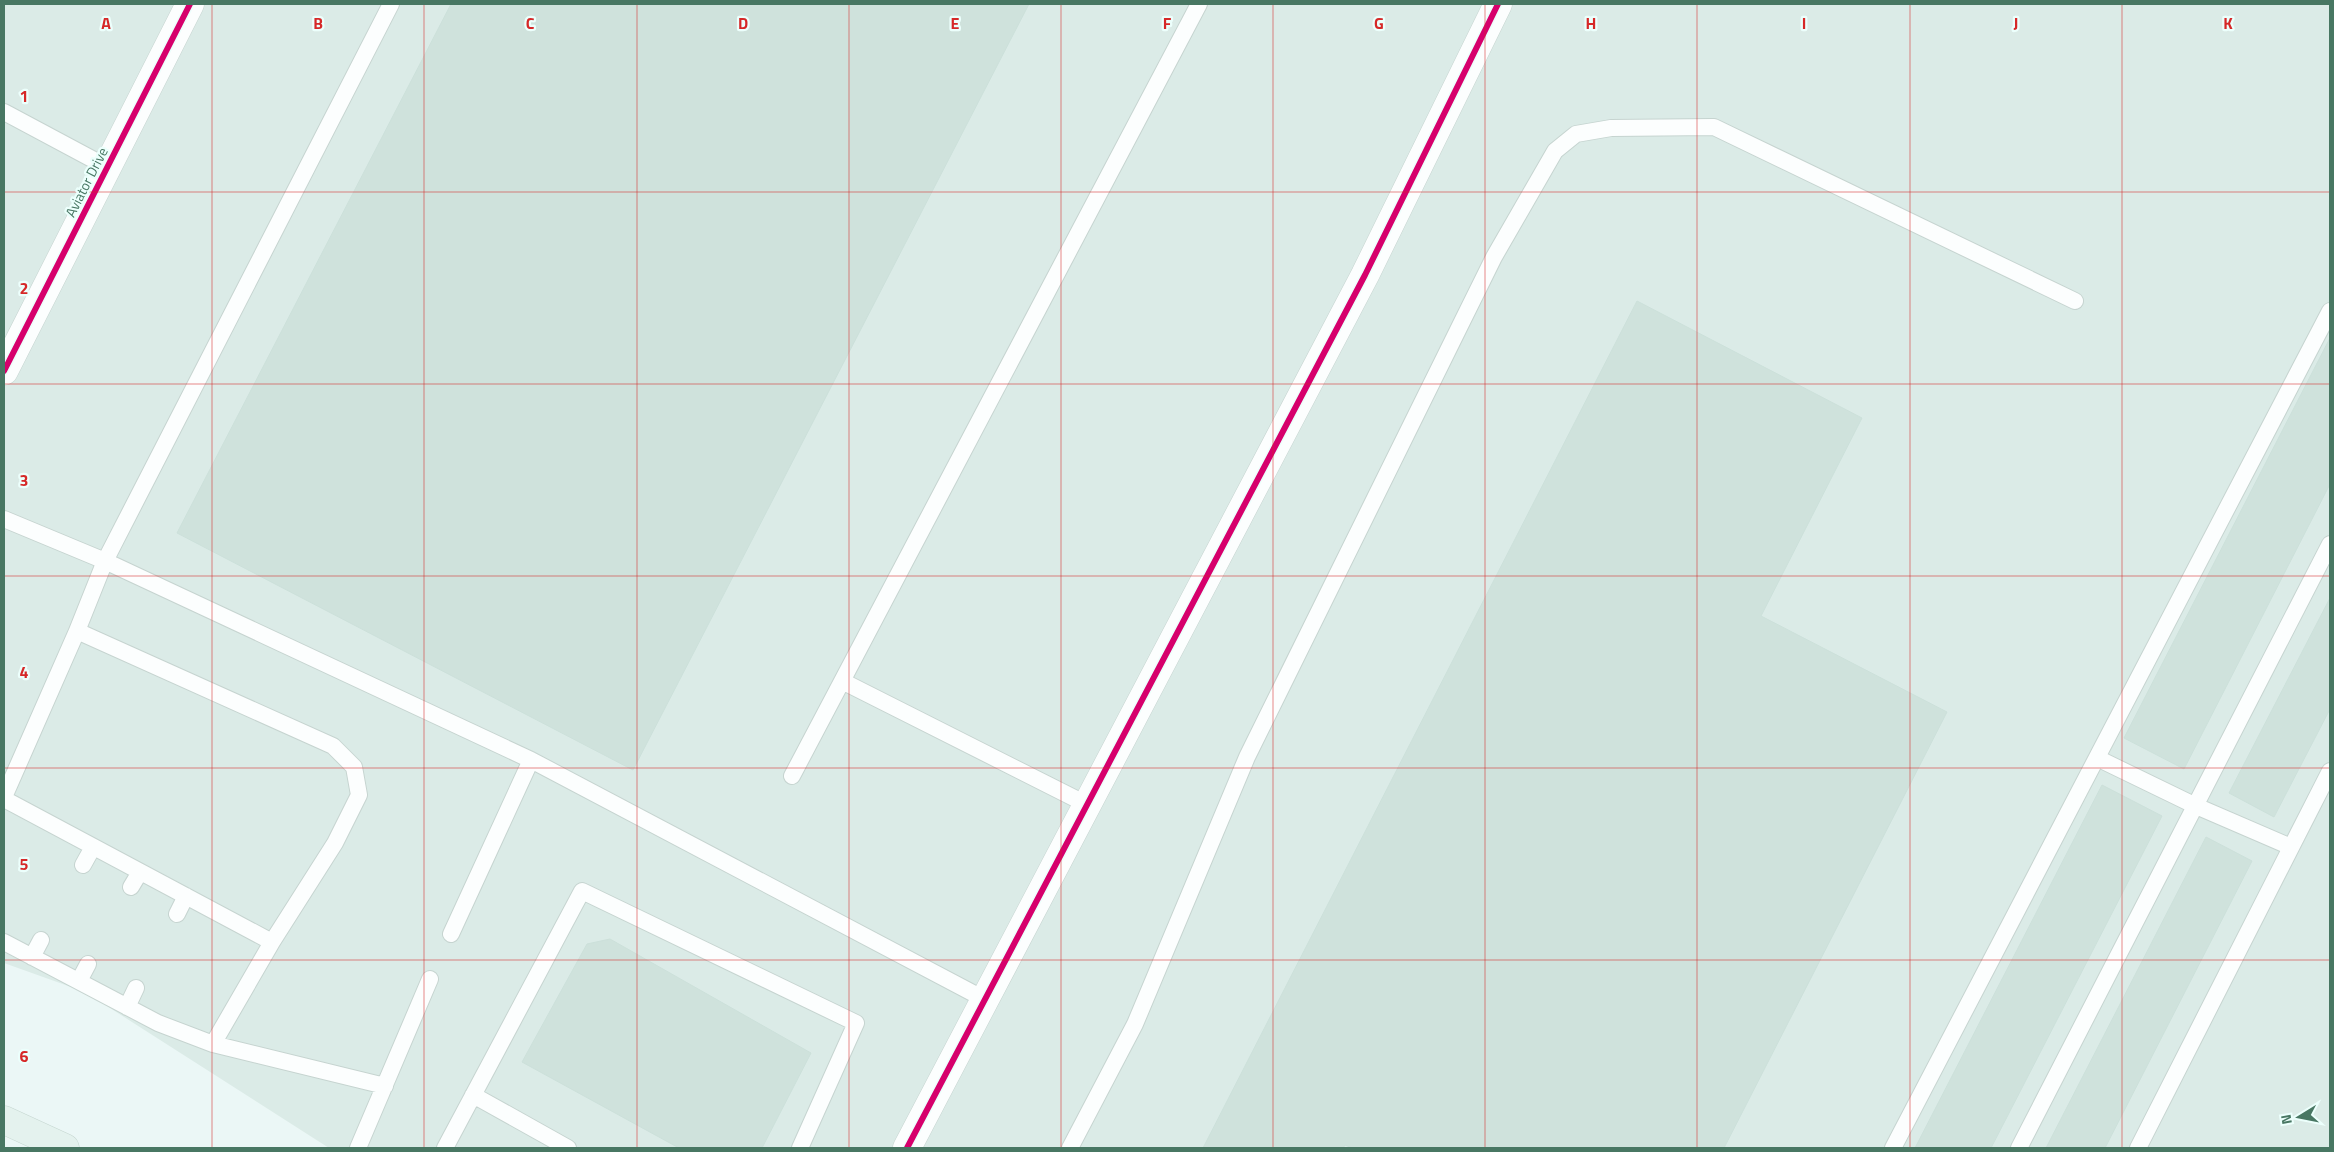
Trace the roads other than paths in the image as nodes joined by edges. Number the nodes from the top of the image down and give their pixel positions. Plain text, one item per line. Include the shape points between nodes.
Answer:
1 (190, 4) edge
2 (391, 4) edge
3 (1199, 4) edge
4 (1498, 4) edge
5 (4, 112) edge
6 (107, 167) junction
7 (2076, 301) dead end
8 (2330, 311) edge
9 (4, 371) edge
10 (4, 519) edge
11 (2330, 544) edge
12 (105, 561) junction
13 (77, 631) junction
14 (842, 681) junction
15 (2097, 758) junction
16 (531, 760) junction
17 (2330, 771) edge
18 (792, 776) dead end
19 (4, 798) edge
20 (1086, 804) junction
21 (2196, 806) junction
22 (93, 847) junction
23 (2292, 847) junction
24 (83, 865) dead end
25 (140, 872) junction
26 (131, 887) dead end
27 (186, 896) junction
28 (176, 914) dead end
29 (450, 934) dead end
30 (42, 940) dead end
31 (4, 942) edge
32 (272, 942) junction
33 (32, 957) junction
34 (88, 964) dead end
35 (430, 979) dead end
36 (79, 981) junction
37 (136, 988) dead end
38 (984, 999) junction
39 (127, 1007) junction
40 (212, 1044) junction
41 (385, 1086) junction
42 (474, 1095) junction
43 (4, 1120) edge
44 (65, 1148) edge
45 (358, 1148) edge
46 (445, 1148) edge
47 (568, 1148) edge
48 (800, 1148) edge
49 (906, 1148) edge
50 (1070, 1148) edge
51 (1893, 1148) edge
52 (2019, 1148) edge
53 (2138, 1148) edge

1 - 6 street, Aviator Drive
2 - 12 lane
3 - 14 lane
4 - 20 street via 1365,275
5 - 6 lane
6 - 9 street, Aviator Drive
7 - 50 lane via 1714,127 1612,128 1576,134 1555,150 1494,257 1247,758 1135,1024
8 - 15 lane
10 - 12 lane
11 - 21 lane
12 - 13 lane
12 - 16 lane
13 - 19 lane
13 - 32 lane via 334,746 354,767 358,794 335,843
14 - 18 lane
14 - 20 lane
15 - 21 lane
15 - 51 lane
16 - 29 lane
16 - 38 lane
17 - 23 lane
19 - 22 lane
20 - 38 street
21 - 23 lane
21 - 52 lane
22 - 24 lane
22 - 25 lane
23 - 53 lane
25 - 26 lane
25 - 27 lane
27 - 28 lane
27 - 32 lane
30 - 33 lane
31 - 33 lane
32 - 40 lane
33 - 36 lane
34 - 36 lane
35 - 41 lane
36 - 39 lane
37 - 39 lane
38 - 49 street
39 - 40 lane
40 - 41 lane
41 - 45 lane
42 - 46 lane
42 - 47 lane
42 - 48 lane via 582,891 856,1023
43 - 44 highway

